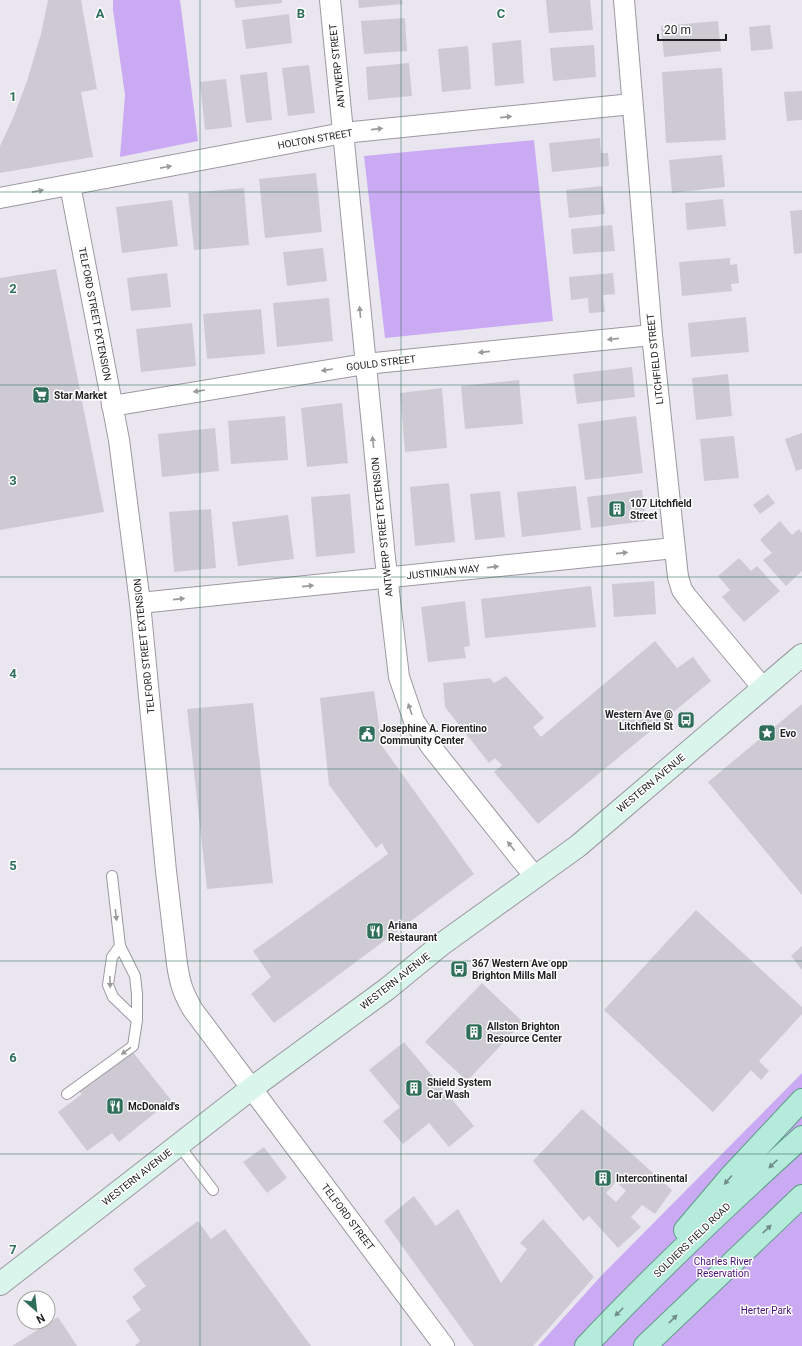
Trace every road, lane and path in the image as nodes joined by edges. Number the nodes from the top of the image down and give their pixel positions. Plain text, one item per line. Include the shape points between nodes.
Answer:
1 (330, 0) edge
2 (624, 0) edge
3 (632, 104) junction
4 (343, 133) junction
5 (70, 184) junction
6 (0, 198) edge
7 (652, 335) junction
8 (366, 364) junction
9 (112, 406) junction
10 (674, 548) junction
11 (387, 578) junction
12 (140, 603) junction
13 (802, 655) edge
14 (763, 688) junction
15 (112, 876) dead end
16 (536, 877) junction
17 (120, 946) junction
18 (137, 1020) junction
19 (252, 1088) junction
20 (67, 1094) dead end
21 (802, 1100) edge
22 (802, 1137) edge
23 (179, 1145) junction
24 (213, 1190) dead end
25 (802, 1196) edge
26 (0, 1284) edge
27 (636, 1295) junction
28 (444, 1346) edge
29 (586, 1346) edge
30 (645, 1346) edge

1 - 4 street, ANTWERP STREET
2 - 3 street, LITCHFIELD STREET
4 -> 3 street, HOLTON STREET
3 - 7 street, LITCHFIELD STREET
5 -> 4 street, HOLTON STREET
8 -> 4 street, ANTWERP STREET EXTENSION
6 -> 5 street, HOLTON STREET
5 - 9 street, TELFORD STREET EXTENSION
7 -> 8 street, GOULD STREET
7 - 10 street, LITCHFIELD STREET
8 -> 9 street, GOULD STREET
11 -> 8 street, ANTWERP STREET EXTENSION
9 - 12 street, TELFORD STREET EXTENSION via 119,440
11 -> 10 street, JUSTINIAN WAY
10 - 14 street, LITCHFIELD STREET via 682,590
12 -> 11 street, JUSTINIAN WAY
16 -> 11 street, ANTWERP STREET EXTENSION via 432,748 414,721 399,677
12 - 19 street, TELFORD STREET EXTENSION via 179,979 183,994 193,1010
13 - 14 main road, WESTERN AVENUE
14 - 16 main road, WESTERN AVENUE via 578,846
15 -> 17 lane
16 - 19 main road, WESTERN AVENUE via 442,944 387,989
17 - 18 lane via 135,976
17 -> 18 lane via 112,957 108,985 113,998
18 -> 20 lane via 133,1046
19 - 23 main road, WESTERN AVENUE
19 - 28 street, TELFORD STREET
21 -> 27 main road via 713,1196
22 -> 27 main road, SOLDIERS FIELD ROAD
23 - 24 lane
23 - 26 main road, WESTERN AVENUE
30 -> 25 main road
27 -> 29 main road, SOLDIERS FIELD ROAD

